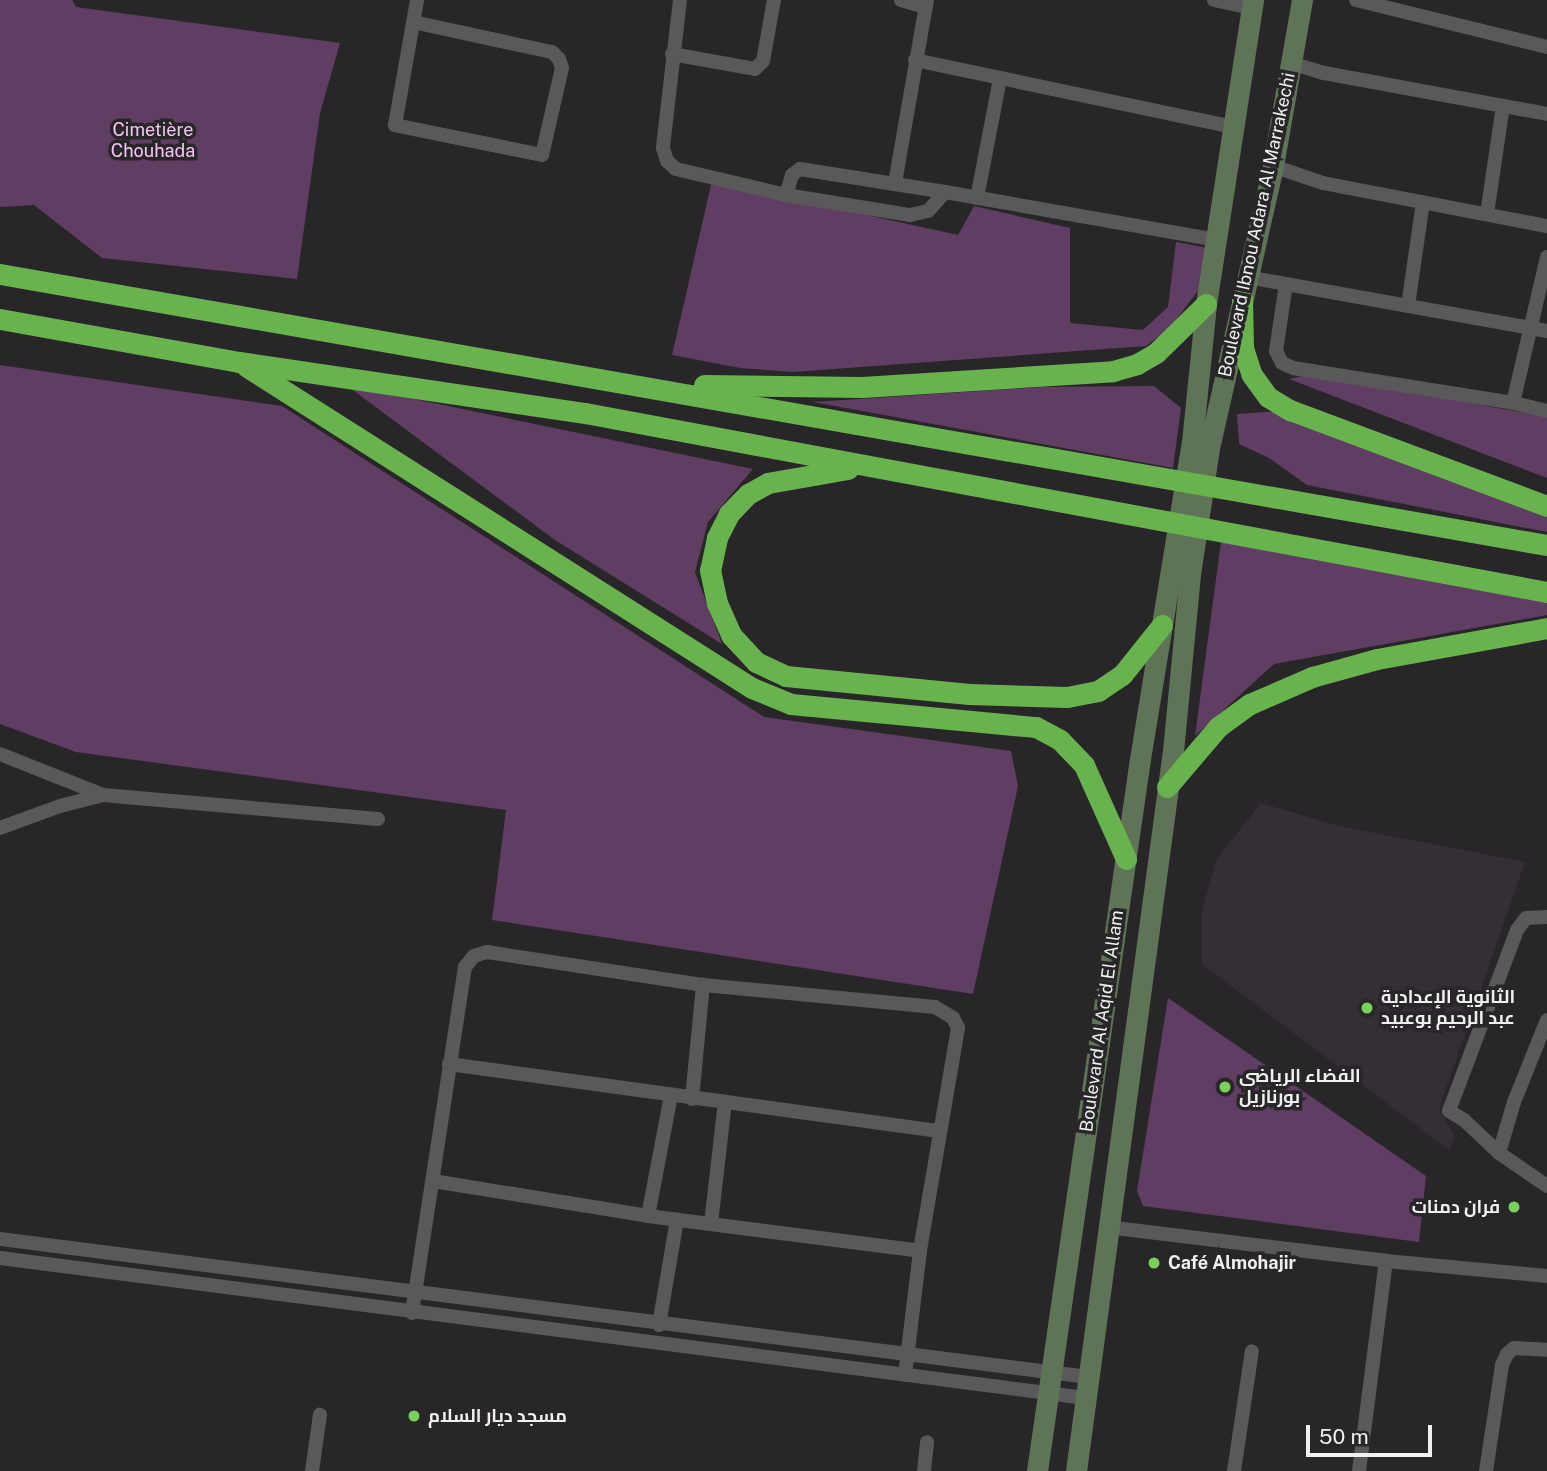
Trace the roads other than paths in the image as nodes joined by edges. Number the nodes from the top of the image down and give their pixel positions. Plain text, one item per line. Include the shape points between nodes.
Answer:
1 (417, 0) edge
2 (680, 0) edge
3 (774, 0) edge
4 (901, 0) edge
5 (1214, 0) edge
6 (1303, 0) edge
7 (1356, 0) edge
8 (927, 3) edge
9 (1252, 4) edge
10 (413, 22) junction
11 (1547, 47) edge
12 (672, 54) junction
13 (915, 60) junction
14 (1291, 63) junction
15 (1000, 78) junction
16 (1503, 106) junction
17 (1547, 114) edge
18 (1234, 127) junction
19 (1273, 166) junction
20 (895, 184) junction
21 (945, 192) junction
22 (786, 195) junction
23 (977, 198) junction
24 (1423, 202) junction
25 (1487, 214) junction
26 (1547, 226) edge
27 (1218, 240) junction
28 (1547, 257) edge
29 (0, 274) edge
30 (1247, 277) junction
31 (1286, 284) junction
32 (1242, 299) junction
33 (1206, 304) junction
34 (1408, 306) junction
35 (0, 319) edge
36 (1530, 328) junction
37 (1547, 331) edge
38 (239, 362) junction
39 (599, 377) junction
40 (1513, 403) junction
41 (1547, 411) edge
42 (1200, 445) junction
43 (865, 467) junction
44 (1547, 506) edge
45 (1547, 545) edge
46 (1181, 573) junction
47 (1547, 592) edge
48 (1162, 625) junction
49 (1547, 628) edge
50 (0, 754) edge
51 (1167, 787) junction
52 (103, 795) junction
53 (379, 819) dead end
54 (0, 828) edge
55 (1126, 859) junction
56 (1547, 917) edge
57 (703, 985) junction
58 (1547, 1020) edge
59 (1543, 1043) edge
60 (449, 1064) junction
61 (671, 1095) junction
62 (692, 1099) junction
63 (725, 1101) junction
64 (939, 1131) junction
65 (1499, 1153) junction
66 (433, 1181) junction
67 (1547, 1186) edge
68 (648, 1216) junction
69 (677, 1220) junction
70 (711, 1224) junction
71 (1107, 1227) junction
72 (0, 1239) edge
73 (920, 1251) junction
74 (0, 1258) edge
75 (1386, 1261) junction
76 (1547, 1276) edge
77 (414, 1294) junction
78 (412, 1313) junction
79 (659, 1325) junction
80 (1547, 1350) edge
81 (1252, 1352) dead end
82 (907, 1355) junction
83 (905, 1375) junction
84 (1049, 1383) junction
85 (1086, 1388) junction
86 (320, 1415) dead end
87 (927, 1442) dead end
88 (312, 1471) edge
89 (924, 1471) edge
90 (1037, 1471) edge
91 (1076, 1471) edge
92 (1234, 1471) edge
93 (1359, 1471) edge
94 (1486, 1471) edge

1 - 10 street
2 - 12 street
3 - 12 street via 763,61 755,69
4 - 8 street
5 - 9 street
6 - 14 main road, Boulevard Ibnou Adara Al Marrakechi
7 - 11 street
8 - 13 street
9 - 18 main road, Boulevard Ibnou Adara Al Marrakechi
10 - 10 street via 395,125 542,155 562,68 559,59 552,52
12 - 22 street via 663,148 667,161 687,173
13 - 15 street
13 - 20 street
14 - 16 street
14 - 19 main road, Boulevard Ibnou Adara Al Marrakechi
15 - 18 street
15 - 23 street
16 - 17 street
16 - 25 street
18 - 27 main road, Boulevard Ibnou Adara Al Marrakechi
19 - 24 street via 1323,183
19 - 30 main road, Boulevard Ibnou Adara Al Marrakechi
20 - 21 street
20 - 22 street via 800,169 792,175
21 - 22 street via 928,211 909,215
21 - 23 street
23 - 27 street
24 - 25 street
24 - 34 street
25 - 26 street
27 - 33 main road, Boulevard Ibnou Adara Al Marrakechi
28 - 36 street
29 - 39 highway
30 - 31 street
30 - 32 main road, Boulevard Ibnou Adara Al Marrakechi
31 - 34 street
31 - 40 street via 1276,351 1282,363
32 - 42 main road, Boulevard Ibnou Adara Al Marrakechi
32 - 44 highway via 1243,348 1252,375 1268,397 1290,410
33 - 39 highway via 1156,353 1113,371 849,387 729,387
33 - 42 main road, Boulevard Ibnou Adara Al Marrakechi
34 - 36 street
35 - 38 highway
36 - 37 street
36 - 40 street
38 - 43 highway via 585,413
38 - 55 highway via 752,688 791,704 1036,727 1060,740 1083,765
39 - 45 highway
40 - 41 street
42 - 46 main road
43 - 47 highway
43 - 48 highway via 768,483 747,494 729,514 717,538 710,570 731,635 756,662 786,676 969,695 1067,697 1098,691 1122,675
46 - 48 main road, Boulevard Al Aqid El Allam
46 - 51 main road, Boulevard Al Aqid El Allam
48 - 55 main road, Boulevard Al Aqid El Allam
49 - 51 highway via 1377,659 1312,677 1250,704 1218,727
50 - 52 street
51 - 71 main road, Boulevard Al Aqid El Allam
52 - 53 street
52 - 54 street
55 - 84 main road, Boulevard Al Aqid El Allam
56 - 65 street via 1526,918 1517,930 1449,1111
57 - 60 street via 487,952 474,956 465,967
57 - 62 street
57 - 64 street via 945,1010 958,1028
58 - 59 street
59 - 65 street
60 - 61 street
60 - 66 street
61 - 62 street
61 - 68 street
62 - 63 street
63 - 64 street
63 - 70 street
64 - 73 street
65 - 67 street
66 - 68 street
66 - 77 street
68 - 69 street
69 - 70 street
69 - 79 street
70 - 73 street
71 - 75 street
71 - 85 main road, Boulevard Al Aqid El Allam
72 - 77 street
73 - 82 street
74 - 78 street
75 - 76 street
75 - 93 street
77 - 78 street
77 - 79 street
78 - 83 street
79 - 82 street
80 - 94 street via 1514,1348 1507,1353
81 - 92 street
82 - 83 street
82 - 84 street
83 - 84 street
84 - 85 street
84 - 85 street
84 - 90 main road, Boulevard Al Aqid El Allam
85 - 91 main road, Boulevard Al Aqid El Allam
86 - 88 street
87 - 89 street

